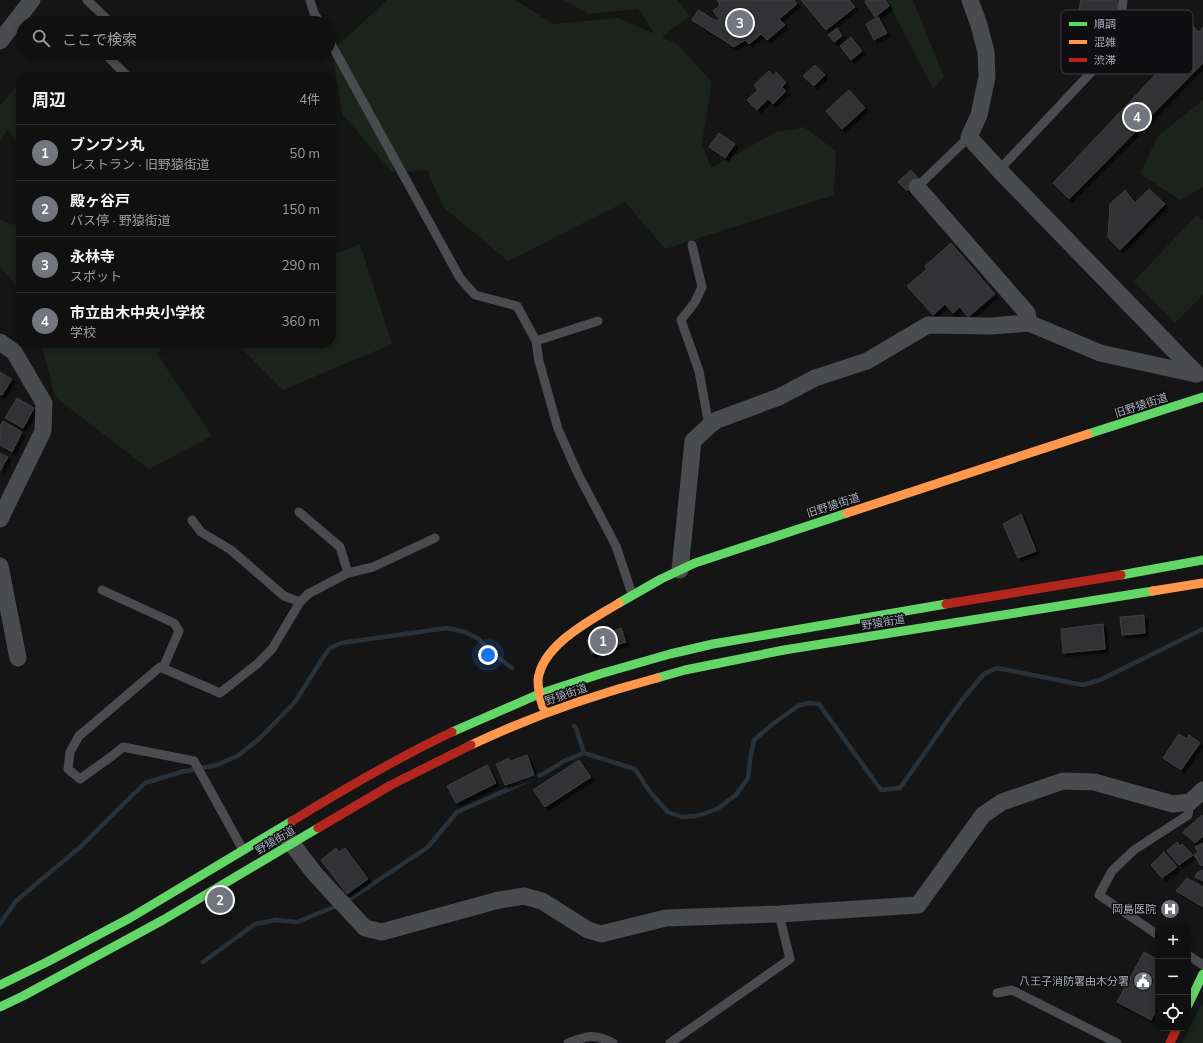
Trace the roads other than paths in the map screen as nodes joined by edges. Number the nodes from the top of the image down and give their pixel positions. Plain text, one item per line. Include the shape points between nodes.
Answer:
1 (32, 0) edge
2 (87, 0) edge
3 (310, 0) edge
4 (970, 0) edge
5 (1123, 0) edge
6 (1122, 10) edge
7 (20, 16) edge
8 (104, 16) edge
9 (316, 16) edge
10 (16, 20) edge
11 (0, 41) edge
12 (336, 53) edge
13 (111, 60) edge
14 (123, 72) edge
15 (1089, 74) edge
16 (969, 137) junction
17 (999, 170) junction
18 (917, 187) joint
19 (692, 245) dead end
20 (598, 321) dead end
21 (1029, 323) junction
22 (536, 341) junction
23 (0, 342) edge
24 (1200, 377) edge
25 (1201, 398) edge
26 (1203, 410) edge
27 (709, 426) junction
28 (299, 512) dead end
29 (0, 519) edge
30 (192, 520) dead end
31 (435, 538) dead end
32 (1203, 560) edge
33 (0, 566) edge
34 (680, 570) junction
35 (348, 573) junction
36 (1203, 583) edge
37 (102, 590) dead end
38 (632, 594) junction
39 (300, 602) junction
40 (4, 612) edge
41 (18, 658) dead end
42 (163, 668) junction
43 (539, 694) junction
44 (546, 713) junction
45 (1203, 790) edge
46 (1190, 802) junction
47 (282, 827) junction
48 (292, 844) junction
49 (242, 850) junction
50 (779, 914) junction
51 (1155, 933) edge
52 (1191, 957) edge
53 (1203, 965) edge
54 (1203, 974) edge
55 (0, 985) edge
56 (997, 993) dead end
57 (1191, 999) edge
58 (0, 1007) edge
59 (1176, 1031) edge
60 (568, 1043) edge
61 (613, 1043) edge
62 (670, 1043) edge
63 (1117, 1043) edge
64 (1170, 1043) edge

1 - 7 street
2 - 8 lane
3 - 9 lane
4 - 16 street via 986,52 987,78 979,115
5 - 6 lane
10 - 11 street
12 - 22 lane via 460,278 475,295 517,306
13 - 14 lane
15 - 17 lane
16 - 17 street
16 - 18 lane
17 - 24 street
18 - 21 street via 1027,313
19 - 27 lane via 702,287 695,302 681,320 699,371
20 - 22 lane
21 - 24 street via 1100,353
21 - 27 street via 991,326 928,325 867,361 815,378 779,397 717,420
22 - 38 lane via 558,429 578,474 616,546
23 - 29 street via 14,352 44,402 43,431
25 - 26 lane
25 - 34 main road, 旧野猿街道 via 743,547
27 - 34 street via 693,441
28 - 35 lane via 340,547
30 - 39 lane via 201,532 231,550 284,596
31 - 35 lane via 373,567
32 - 43 main road, 野猿街道 via 713,644 614,670
33 - 40 street
34 - 38 main road, 旧野猿街道
35 - 39 lane via 308,594
36 - 44 main road, 野猿街道 via 727,661 630,685
37 - 42 lane via 174,623 179,631
38 - 43 main road, 旧野猿街道 via 591,619 551,651 541,668
39 - 42 lane via 272,649 220,693
40 - 41 street
42 - 49 lane via 160,667 79,736 70,752 68,769 80,779 123,747 194,761
43 - 44 main road, 旧野猿街道
43 - 47 main road, 野猿街道 via 414,750
44 - 48 main road, 野猿街道 via 435,762 357,804
45 - 46 street
46 - 50 street via 1173,804 1094,782 1063,781 1002,802 983,815 918,905
46 - 51 lane via 1188,815 1134,850 1112,870 1099,895
47 - 48 street
47 - 49 main road, 野猿街道
48 - 50 street via 315,874 365,928 382,932 499,900 524,896 542,902 588,930 601,934 666,918
48 - 58 main road, 野猿街道 via 163,920
49 - 55 main road, 野猿街道 via 123,921
50 - 62 lane via 790,959
52 - 53 lane
54 - 57 main road
56 - 63 lane via 1012,990
59 - 64 main road
60 - 61 lane via 588,1036 604,1038

